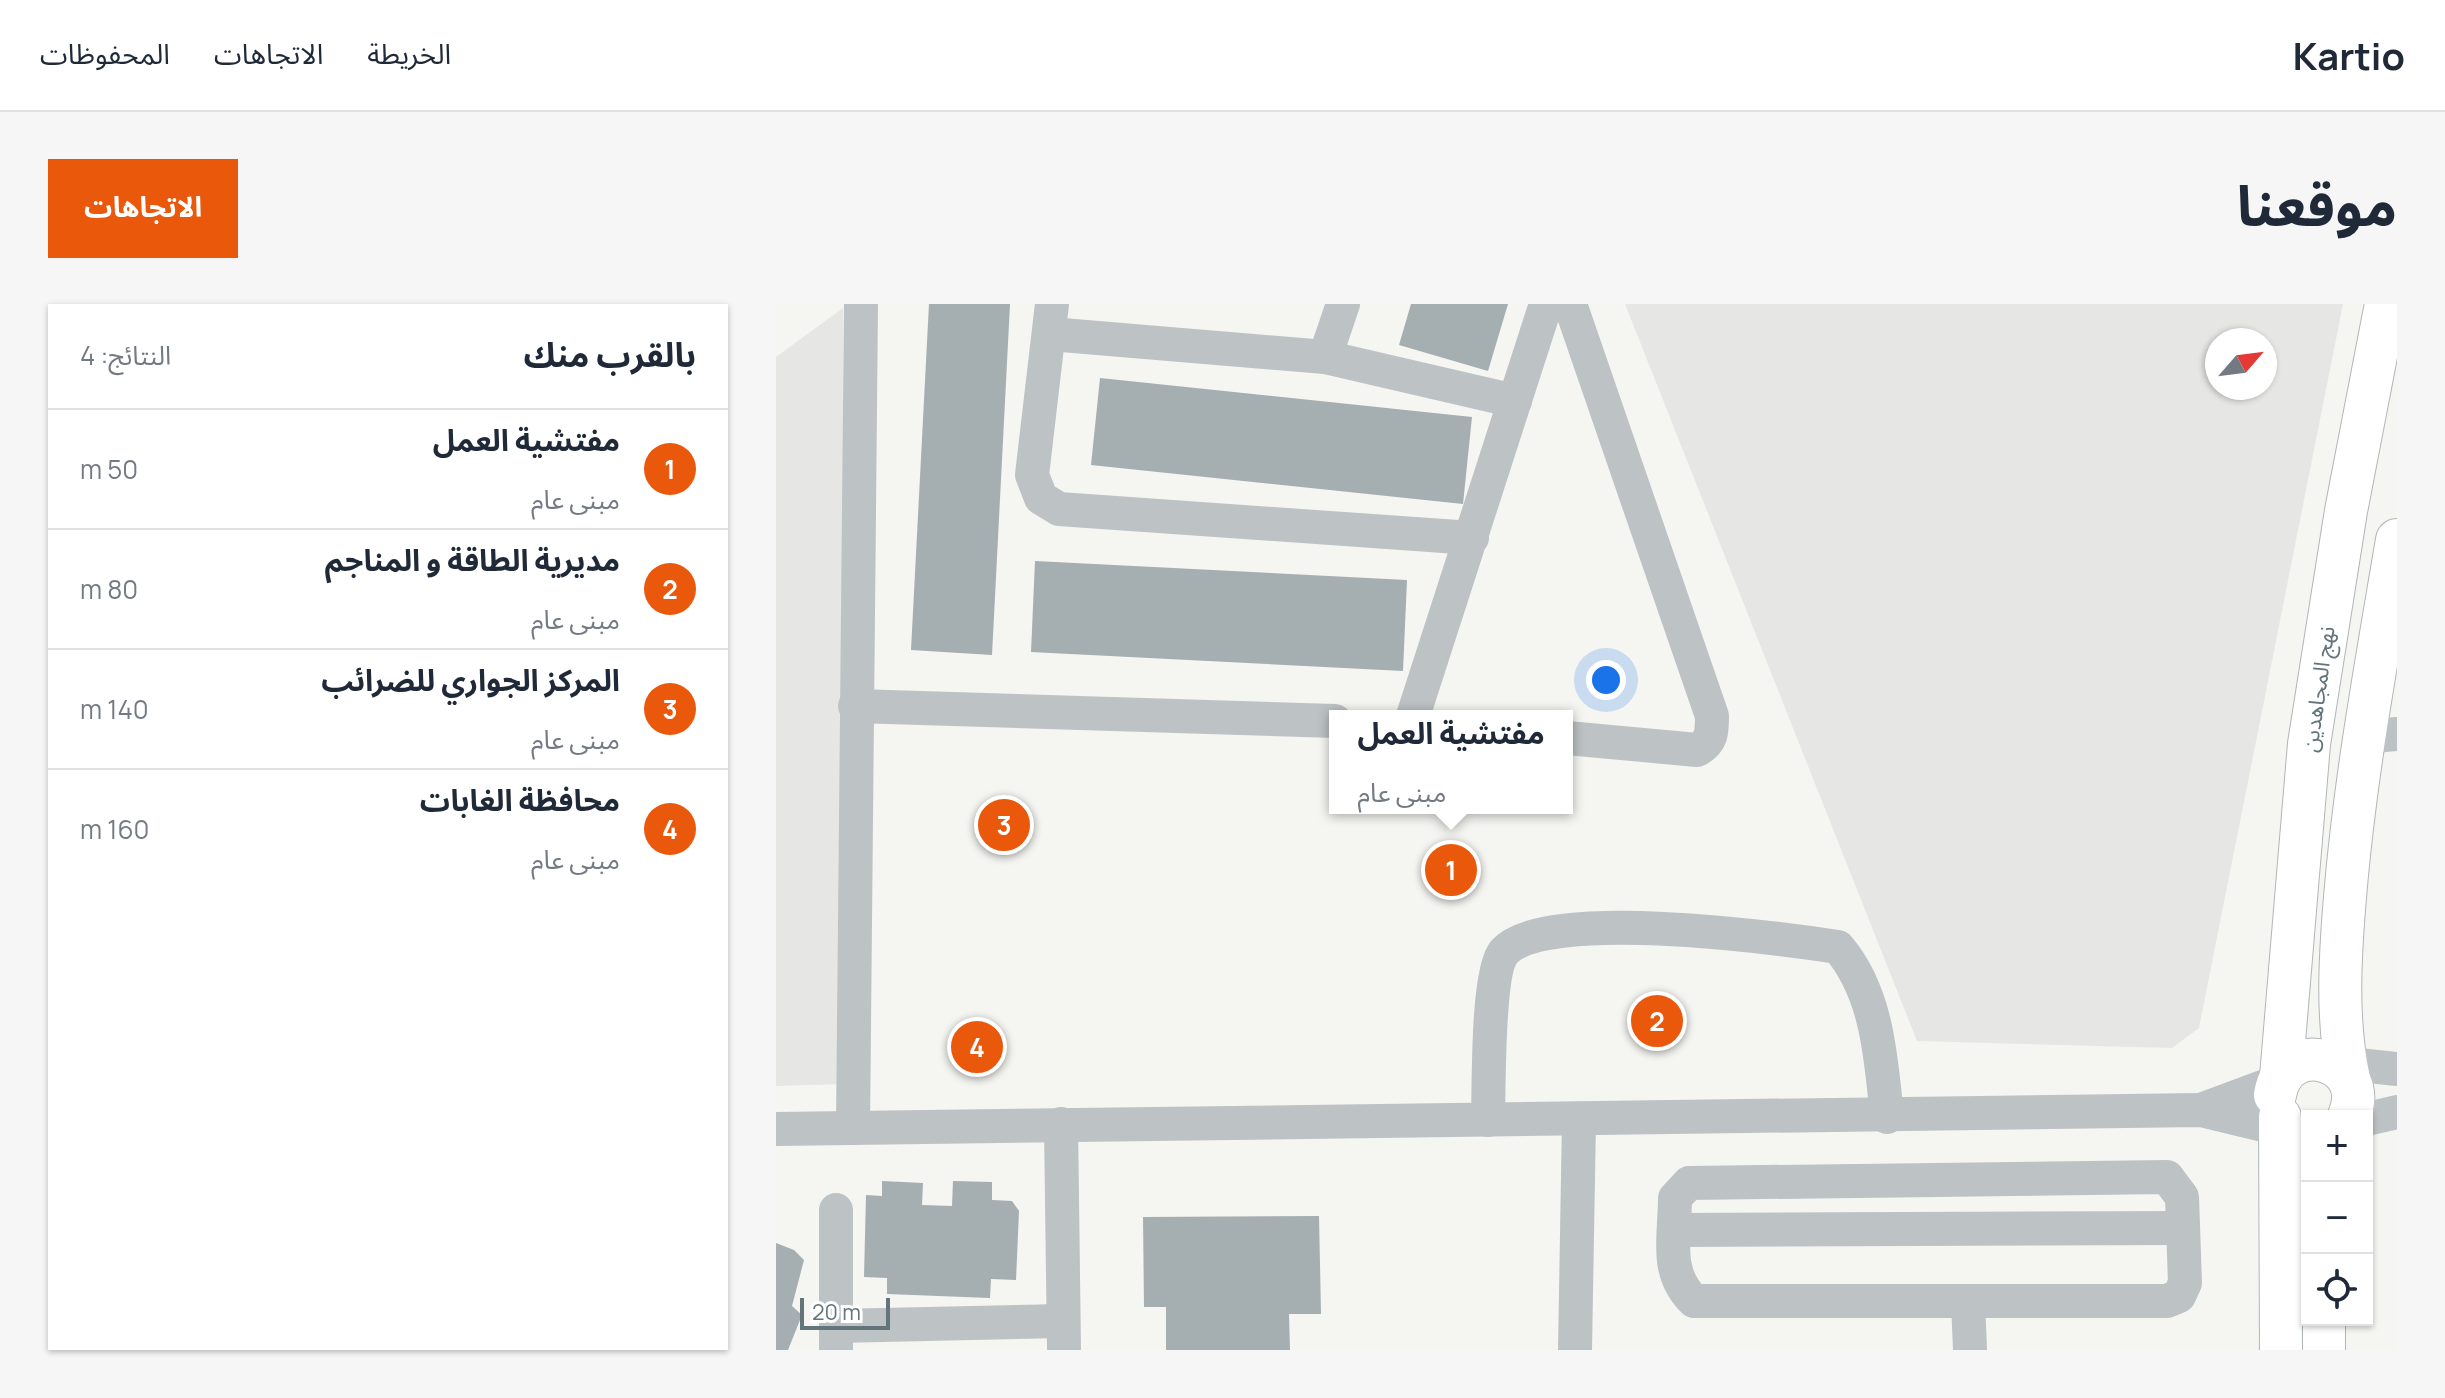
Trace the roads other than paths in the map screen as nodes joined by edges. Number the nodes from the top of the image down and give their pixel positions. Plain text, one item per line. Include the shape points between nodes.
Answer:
1 (861, 304) edge
2 (1343, 304) edge
3 (1546, 304) edge
4 (1570, 304) edge
5 (2386, 304) edge
6 (1051, 319) edge
7 (1325, 357) junction
8 (1515, 401) junction
9 (1472, 538) junction
10 (2397, 540) edge
11 (855, 706) junction
12 (1415, 710) edge
13 (1329, 721) edge
14 (2380, 736) edge
15 (1573, 739) edge
16 (2397, 1069) edge
17 (2344, 1081) edge
18 (2201, 1110) junction
19 (2287, 1112) edge
20 (2397, 1112) edge
21 (1887, 1117) junction
22 (2373, 1118) edge
23 (1488, 1120) junction
24 (1579, 1120) junction
25 (1061, 1124) junction
26 (853, 1128) junction
27 (776, 1129) edge
28 (836, 1210) dead end
29 (2183, 1228) junction
30 (1675, 1230) junction
31 (1968, 1301) junction
32 (2324, 1326) edge
33 (1063, 1335) edge
34 (836, 1338) edge
35 (1575, 1350) edge
36 (1970, 1350) edge
37 (2281, 1350) edge
38 (2324, 1350) edge

1 - 11 street
2 - 7 street
3 - 8 street
4 - 15 street via 1712,716 1712,733 1697,750
5 - 19 main road, نهج المجاهدين via 2309,744
6 - 7 street
6 - 9 street via 1032,475 1041,498 1059,509
7 - 8 street
8 - 9 street
9 - 12 street
10 - 14 main road
11 - 13 street
11 - 26 street
14 - 17 main road via 2341,951
16 - 17 street
17 - 19 main road via 2303,1060
18 - 19 street
18 - 19 street
18 - 21 street
19 - 37 main road, نهج المجاهدين
20 - 22 street
21 - 23 street via 1878,1035 1852,964 1838,947 1756,935 1565,928 1525,936 1502,953 1493,992
21 - 24 street
23 - 24 street
23 - 25 street
24 - 35 street
25 - 26 street
25 - 33 street
26 - 27 street
28 - 34 street
29 - 30 street
29 - 30 street via 2182,1197 2167,1177 1689,1183 1675,1198
29 - 31 street via 2185,1283 2179,1296 2167,1301
30 - 31 street via 1678,1285 1694,1301
31 - 36 street
32 - 38 main road
33 - 34 street

